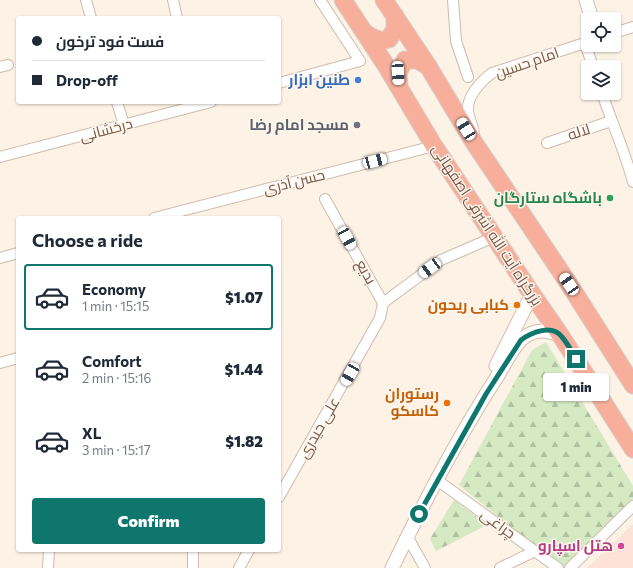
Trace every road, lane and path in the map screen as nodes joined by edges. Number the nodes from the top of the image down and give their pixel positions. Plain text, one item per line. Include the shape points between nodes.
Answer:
1 (86, 0) edge
2 (173, 0) edge
3 (320, 0) edge
4 (343, 0) edge
5 (384, 0) edge
6 (453, 0) edge
7 (586, 0) edge
8 (590, 12) edge
9 (90, 16) edge
10 (177, 16) edge
11 (395, 16) junction
12 (633, 26) edge
13 (621, 30) edge
14 (365, 33) junction
15 (581, 44) edge
16 (428, 66) junction
17 (468, 77) dead end
18 (281, 83) edge
19 (399, 87) junction
20 (604, 100) edge
21 (118, 104) edge
22 (200, 104) edge
23 (611, 121) junction
24 (124, 125) junction
25 (473, 141) junction
26 (547, 143) dead end
27 (434, 146) junction
28 (628, 148) edge
29 (0, 158) edge
30 (633, 182) edge
31 (326, 199) dead end
32 (162, 216) edge
33 (494, 237) junction
34 (16, 254) edge
35 (0, 258) edge
36 (532, 294) junction
37 (383, 303) junction
38 (561, 336) junction
39 (16, 359) edge
40 (0, 363) edge
41 (633, 385) edge
42 (486, 394) junction
43 (633, 449) edge
44 (437, 480) junction
45 (281, 494) edge
46 (633, 506) edge
47 (407, 536) junction
48 (535, 551) junction
49 (49, 552) edge
50 (193, 552) edge
51 (248, 552) edge
52 (48, 568) edge
53 (193, 568) edge
54 (239, 568) edge
55 (392, 568) edge
56 (425, 568) edge
57 (500, 568) edge
58 (558, 568) edge
59 (570, 568) edge

1 - 9 street
2 - 10 street
3 - 18 street via 360,61
4 - 14 highway, بزرگراه آیت الله اشرفی اصفهانی
5 - 11 highway
6 - 17 street via 456,41
7 - 8 street
11 - 14 highway via 395,29 389,39 378,40
11 - 16 highway
12 - 13 street
14 - 19 highway, بزرگراه آیت الله اشرفی اصفهانی
15 - 25 street, امام حسین via 492,73 485,79 472,95 468,111 475,129
16 - 19 highway via 417,60 405,60 398,73
16 - 25 highway
19 - 27 highway, بزرگراه آیت الله اشرفی اصفهانی
20 - 23 street
21 - 24 street
22 - 24 street, درخشانی
23 - 26 street, لاله
23 - 28 street
24 - 29 street, درخشانی
25 - 41 highway
27 - 32 street, حسن آذری
27 - 33 highway, بزرگراه آیت الله اشرفی اصفهانی
28 - 30 street
31 - 37 street, بدیع
33 - 36 highway, بزرگراه آیت الله اشرفی اصفهانی
33 - 37 street via 441,260
34 - 35 street
36 - 38 highway, بزرگراه آیت الله اشرفی اصفهانی
36 - 42 street via 499,358
37 - 45 street, علی حیدری via 380,318
38 - 42 street via 547,330 538,331 521,340
38 - 43 highway, بزرگراه آیت الله اشرفی اصفهانی
39 - 40 street
42 - 44 street
44 - 47 street
44 - 48 street, چراغی
46 - 59 street
47 - 55 street
47 - 56 street
48 - 57 street
48 - 58 street, چراغی
49 - 52 street
50 - 53 street
51 - 54 street

